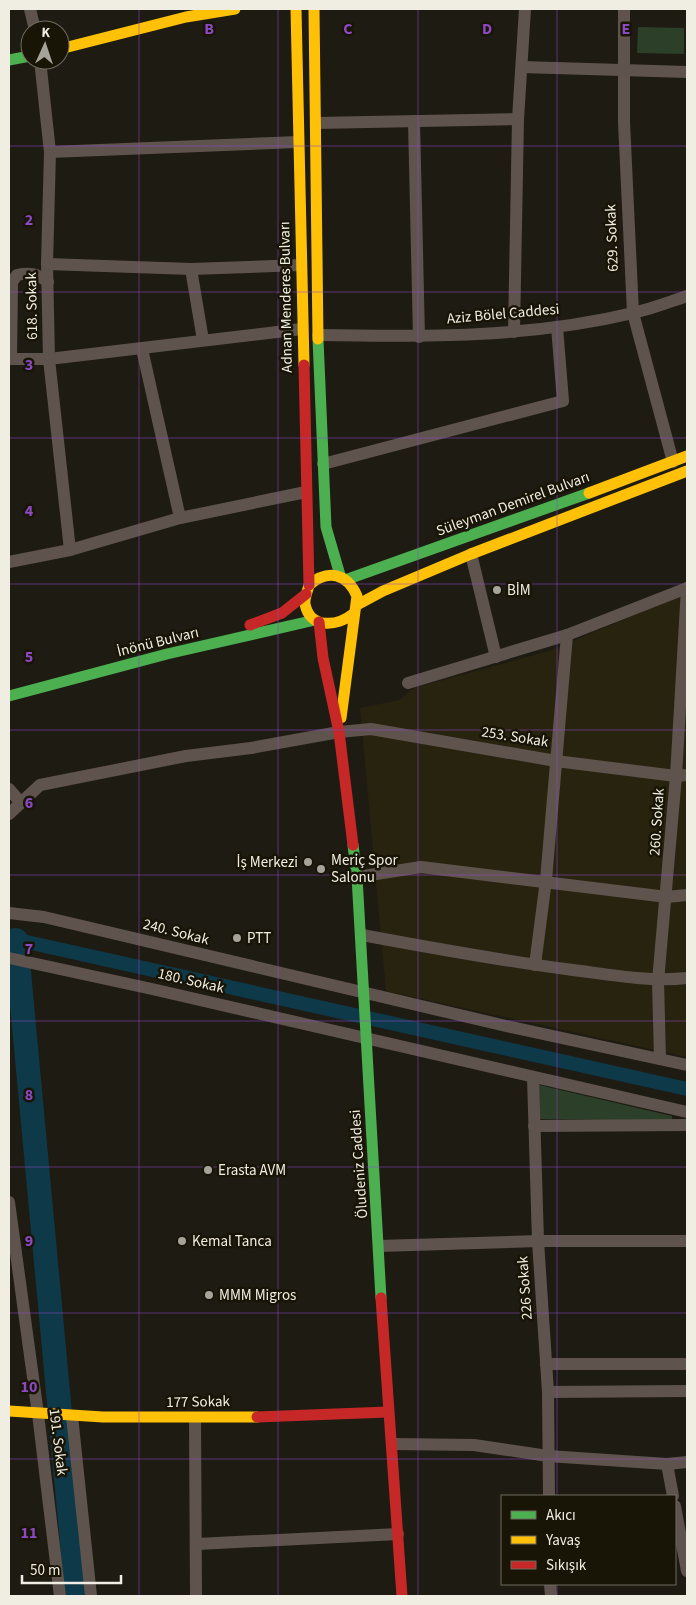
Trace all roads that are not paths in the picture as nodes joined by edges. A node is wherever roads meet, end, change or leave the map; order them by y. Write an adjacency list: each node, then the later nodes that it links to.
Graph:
1 (235, 9): 6 (main road)
2 (296, 9): 15 (main road, Adnan Menderes Bulvarı)
3 (314, 9): 14 (main road)
4 (525, 9): 8 (street)
5 (624, 9): 10 (street, 629. Sokak)
6 (185, 13): 7 (main road)
7 (70, 46)
8 (522, 67): 10 (street); 12 (street)
9 (41, 70): 16 (street, 618. Sokak)
10 (624, 71): 11 (street); 22 (street, 629. Sokak)
11 (687, 72)
12 (518, 118): 13 (street); 25 (street)
13 (414, 121): 14 (street); 27 (street)
14 (316, 124): 26 (main road)
15 (298, 142): 16 (street); 18 (main road, Adnan Menderes Bulvarı)
16 (50, 152): 17 (street, 618. Sokak)
17 (47, 264): 19 (street); 20 (street, 618. Sokak)
18 (301, 265): 19 (street); 24 (main road, Adnan Menderes Bulvarı)
19 (191, 269): 28 (street)
20 (48, 282): 30 (street); 31 (street, 618. Sokak)
21 (687, 296): 22 (street, Aziz Bölel Caddesi)
22 (633, 313): 23 (street, Aziz Bölel Caddesi); 33 (street, 629. Sokak)
23 (557, 327): 25 (street, Aziz Bölel Caddesi); 34 (street)
24 (302, 329): 28 (street); 36 (main road, Adnan Menderes Bulvarı)
25 (514, 332): 27 (street, Aziz Bölel Caddesi)
26 (318, 335): 27 (street, Aziz Bölel Caddesi); 34 (main road)
27 (419, 337)
28 (203, 340): 29 (street)
29 (142, 349): 31 (street); 37 (street)
30 (10, 359): 31 (street)
31 (49, 359): 38 (street, 618. Sokak)
32 (687, 456): 33 (main road, Süleyman Demirel Bulvarı)
33 (673, 462): 41 (main road, Süleyman Demirel Bulvarı)
34 (323, 464): 41 (main road)
35 (687, 472): 39 (main road, Süleyman Demirel Bulvarı)
36 (306, 492): 37 (street); 43 (main road, Adnan Menderes Bulvarı)
37 (180, 518): 38 (street)
38 (70, 550): 40 (street)
39 (471, 554): 44 (main road, Süleyman Demirel Bulvarı); 47 (street)
40 (9, 562)
41 (344, 577): 43 (main road); 44 (main road)
42 (687, 588): 46 (street); 53 (street, 260. Sokak)
43 (308, 590): 45 (main road, Adnan Menderes Bulvarı); 49 (main road, İnönü Bulvarı)
44 (355, 610): 45 (main road); 51 (main road)
45 (317, 621): 50 (main road, İnönü Bulvarı); 51 (main road, Adnan Menderes Bulvarı)
46 (567, 635): 47 (street); 52 (street)
47 (496, 657): 48 (street)
48 (408, 683)
49 (9, 686)
50 (9, 696)
51 (339, 732): 52 (street, 253. Sokak); 55 (street, 253. Sokak); 57 (main road, Öludeniz Caddesi)
52 (556, 760): 53 (street, 253. Sokak); 58 (street)
53 (682, 776): 60 (street, 260. Sokak)
54 (9, 789): 55 (street)
55 (21, 803): 56 (street, 253. Sokak)
56 (9, 814)
57 (357, 876): 58 (street); 62 (main road, Öludeniz Caddesi)
58 (546, 880): 60 (street); 64 (street)
59 (687, 895): 60 (street)
60 (667, 897): 66 (street, 260. Sokak)
61 (9, 913): 67 (street, 240. Sokak)
62 (362, 936): 64 (street); 67 (main road, Öludeniz Caddesi)
63 (9, 958): 68 (street, 180. Sokak)
64 (535, 965): 66 (street)
65 (687, 978): 66 (street)
66 (658, 981): 69 (street, 260. Sokak)
67 (365, 999): 68 (main road, Öludeniz Caddesi); 69 (street, 240. Sokak)
68 (366, 1034): 71 (street, 180. Sokak); 78 (main road, Öludeniz Caddesi)
69 (660, 1059): 70 (street, 240. Sokak)
70 (687, 1065)
71 (532, 1077): 72 (street, 180. Sokak); 74 (street, 226 Sokak)
72 (687, 1112)
73 (687, 1125): 74 (street)
74 (534, 1126): 77 (street, 226 Sokak)
75 (9, 1202): 79 (street, 191. Sokak)
76 (687, 1241): 77 (street)
77 (538, 1242): 78 (street); 80 (street, 226 Sokak)
78 (379, 1246): 85 (main road, Öludeniz Caddesi)
79 (11, 1250): 86 (street, 191. Sokak)
80 (546, 1364): 81 (street); 83 (street, 226 Sokak)
81 (687, 1364)
82 (687, 1391): 83 (street)
83 (548, 1392): 90 (street, 226 Sokak)
84 (9, 1411): 86 (main road, 177 Sokak)
85 (388, 1412): 88 (main road, 177 Sokak); 89 (main road, Öludeniz Caddesi)
86 (38, 1414): 87 (main road, 177 Sokak); 99 (street, 191. Sokak)
87 (72, 1416): 88 (main road, 177 Sokak); 100 (street)
88 (195, 1418): 97 (street)
89 (392, 1444): 90 (street); 96 (main road, Öludeniz Caddesi)
90 (548, 1456): 92 (street); 93 (street, 226 Sokak)
91 (687, 1462): 92 (street)
92 (666, 1464): 94 (street)
93 (549, 1495)
94 (673, 1495)
95 (676, 1511): 98 (street)
96 (398, 1534): 97 (street); 102 (main road, Öludeniz Caddesi)
97 (197, 1544): 101 (street)
98 (687, 1571)
99 (60, 1596)
100 (91, 1596)
101 (196, 1596)
102 (402, 1596)

